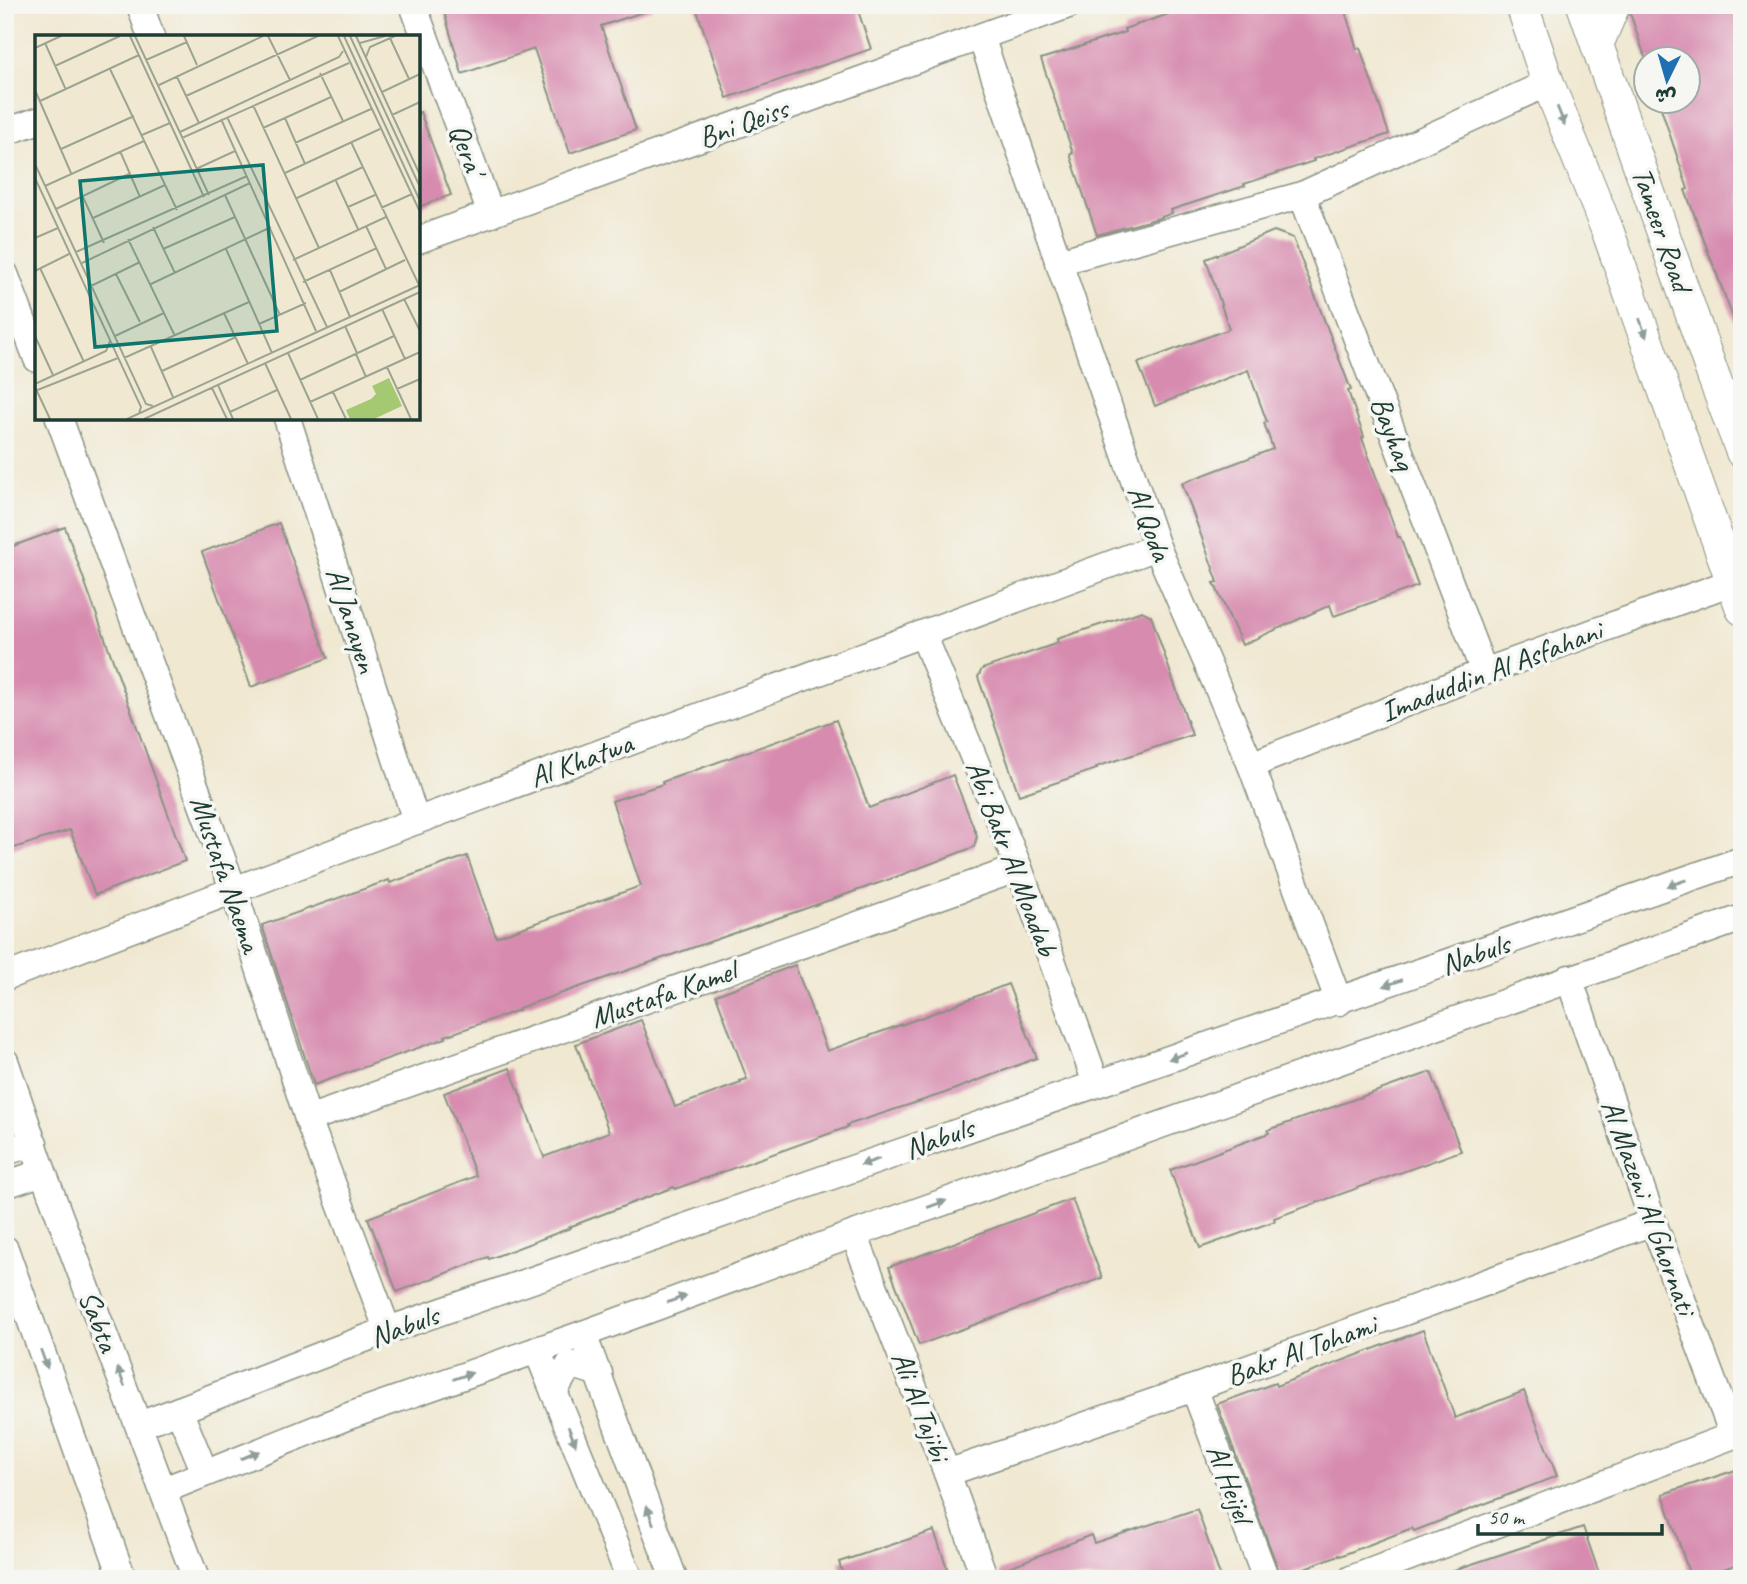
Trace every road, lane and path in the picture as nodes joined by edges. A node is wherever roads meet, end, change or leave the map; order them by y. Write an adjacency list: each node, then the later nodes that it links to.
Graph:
1 (140, 5): 7 (street)
2 (413, 5): 14 (street, Qera')
3 (1068, 5): 8 (street, Bni Qeiss)
4 (1522, 5): 10 (street)
5 (1583, 5): 9 (street, Tameer Road)
6 (1615, 5): 9 (street)
7 (150, 35)
8 (981, 37): 14 (street, Bni Qeiss); 16 (street, Al Qoda)
9 (1597, 45): 19 (street, Tameer Road)
10 (1548, 83): 13 (street); 20 (street, one-way to 20)
11 (35, 122): 12 (street)
12 (5, 132)
13 (1302, 195): 16 (street); 27 (street, Bayhaq)
14 (491, 214): 15 (street, Bni Qeiss)
15 (420, 239)
16 (1058, 262): 24 (street, Al Qoda)
17 (5, 274): 18 (street)
18 (35, 354)
19 (1714, 378): 20 (street); 23 (street, Tameer Road)
20 (1667, 395): 25 (street)
21 (60, 420): 32 (street, Mustafa Naema)
22 (289, 420): 29 (street, Al Janayen)
23 (1742, 452)
24 (1157, 547): 26 (street, Al Khatwa); 28 (street, Al Qoda)
25 (1737, 595): 27 (street, Imaduddin Al Asfahani)
26 (923, 634): 29 (street, Al Khatwa); 31 (street, Abi Bakr Al Moadab)
27 (1484, 672): 28 (street, Imaduddin Al Asfahani)
28 (1251, 765): 36 (street, Al Qoda)
29 (416, 821): 32 (street, Al Khatwa)
30 (1742, 860): 36 (street, Nabuls, one-way to 36)
31 (1019, 868): 38 (street, Abi Bakr Al Moadab); 39 (street, Mustafa Kamel)
32 (234, 891): 34 (street, Al Khatwa); 39 (street, Mustafa Naema)
33 (1742, 918): 35 (street, Nabuls)
34 (5, 977)
35 (1569, 978): 44 (street, Al Mazeni Al Ghornati); 45 (street, Nabuls, one-way to 35)
36 (1339, 1002): 38 (street, Nabuls, one-way to 38)
37 (5, 1061): 40 (street, Sabta)
38 (1096, 1083): 48 (street, Nabuls, one-way to 48)
39 (307, 1119): 48 (street, Mustafa Naema)
40 (34, 1143): 41 (street); 42 (street, Sabta)
41 (5, 1152)
42 (43, 1172): 43 (street); 55 (street, Sabta, one-way to 42)
43 (5, 1185)
44 (1653, 1222): 52 (street, Bakr Al Tohami); 56 (street, Al Mazeni Al Ghornati)
45 (854, 1234): 49 (street, Nabuls, one-way to 45); 58 (street, Ali Al Tajibi)
46 (5, 1248): 47 (street)
47 (17, 1320): 60 (street, one-way to 60)
48 (388, 1331): 54 (street, Nabuls)
49 (583, 1334): 50 (street, Nabuls); 51 (street)
50 (537, 1349): 53 (street); 57 (street, Nabuls, one-way to 50)
51 (599, 1373): 53 (street); 63 (street, one-way to 51)
52 (1194, 1388): 58 (street, Bakr Al Tohami); 65 (street, Al Heijel)
53 (554, 1392): 62 (street, one-way to 62)
54 (179, 1410): 55 (street, Nabuls); 57 (street)
55 (139, 1425): 59 (street, Sabta)
56 (1737, 1434): 66 (street)
57 (205, 1473): 59 (street, Nabuls)
58 (947, 1474): 64 (street, Ali Al Tajibi)
59 (164, 1490): 61 (street, Sabta)
60 (123, 1579)
61 (196, 1579)
62 (630, 1579)
63 (674, 1579)
64 (985, 1579)
65 (1266, 1579)
66 (1351, 1579)

